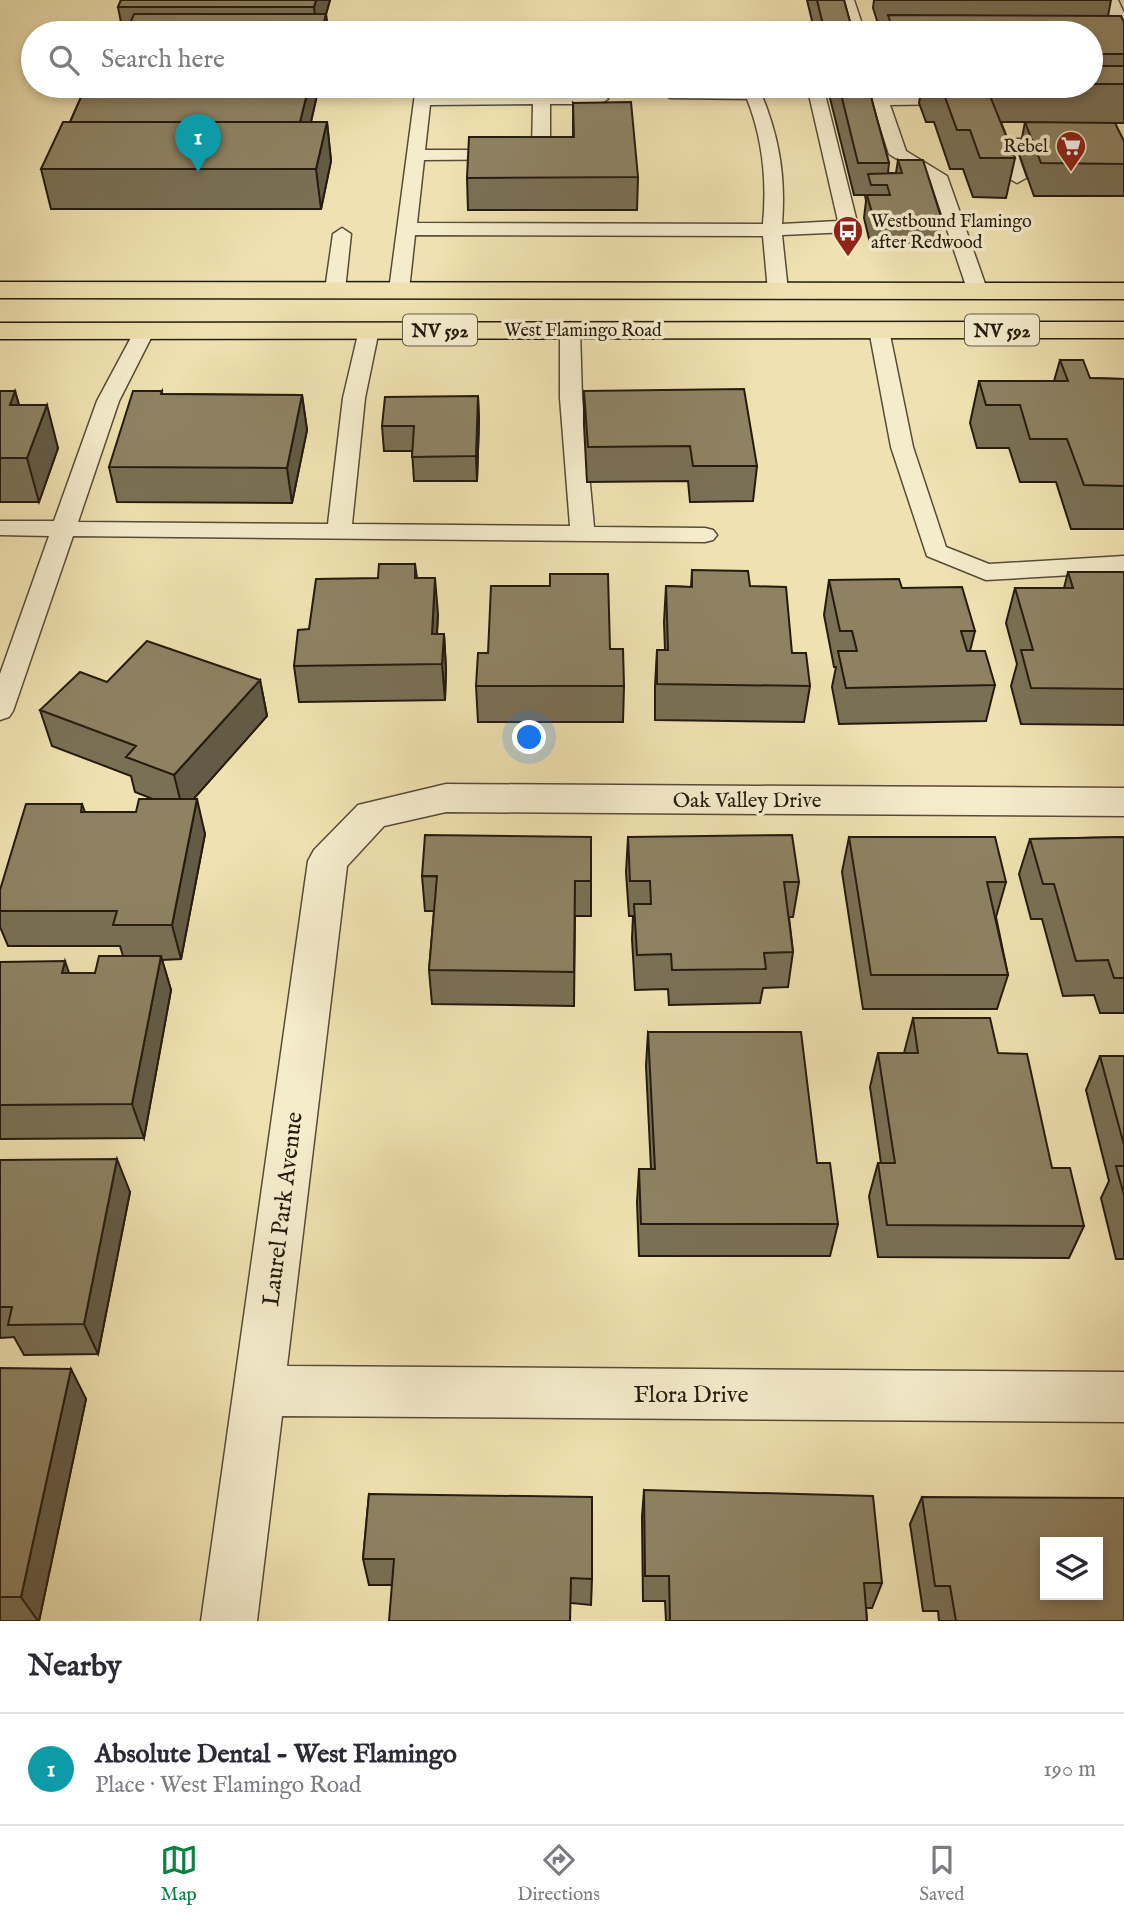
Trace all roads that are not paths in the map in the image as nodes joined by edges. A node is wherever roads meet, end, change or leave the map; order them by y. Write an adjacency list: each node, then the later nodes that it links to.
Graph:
1 (846, 0): 3 (lane)
2 (1110, 0): 4 (lane)
3 (853, 21)
4 (1120, 33)
5 (422, 98): 15 (lane)
6 (522, 98): 11 (lane)
7 (755, 98): 20 (lane)
8 (819, 98): 20 (lane)
9 (879, 98): 28 (lane)
10 (959, 98): 13 (lane)
11 (542, 99): 12 (lane); 15 (lane)
12 (600, 99)
13 (975, 99)
14 (1124, 144): 16 (lane)
15 (415, 155): 18 (lane)
16 (1017, 178)
17 (681, 207): 19 (lane)
18 (406, 229): 19 (lane); 24 (lane)
19 (683, 230): 20 (lane)
20 (772, 230): 26 (lane)
21 (342, 234): 23 (lane)
22 (0, 290): 23 (main road, West Flamingo Road / NV 592)
23 (335, 290): 24 (main road, West Flamingo Road / NV 592); 32 (main road)
24 (399, 290): 25 (main road, West Flamingo Road / NV 592)
25 (670, 291): 26 (main road, West Flamingo Road / NV 592); 34 (main road)
26 (778, 291): 27 (main road, West Flamingo Road / NV 592)
27 (868, 291): 28 (main road, West Flamingo Road / NV 592); 36 (main road)
28 (978, 292): 29 (main road, West Flamingo Road / NV 592)
29 (1026, 292): 30 (main road, West Flamingo Road / NV 592); 31 (main road)
30 (1124, 292)
31 (1124, 319)
32 (0, 326)
33 (145, 330): 34 (main road, West Flamingo Road / NV 592); 38 (main road, West Flamingo Road / NV 592); 40 (lane)
34 (369, 330): 35 (main road, West Flamingo Road / NV 592); 41 (lane)
35 (570, 330): 36 (main road, West Flamingo Road / NV 592); 42 (lane)
36 (879, 330): 37 (main road, West Flamingo Road / NV 592); 44 (lane)
37 (1124, 330)
38 (0, 331)
39 (0, 528): 40 (lane)
40 (65, 528): 41 (lane); 45 (lane)
41 (339, 531): 42 (lane)
42 (583, 534): 43 (lane)
43 (705, 535)
44 (1124, 564)
45 (0, 710)
46 (1124, 802): 47 (street, Oak Valley Drive)
47 (372, 815): 48 (street, Laurel Park Avenue)
48 (258, 1391): 49 (street, Flora Drive); 50 (street, Laurel Park Avenue)
49 (1124, 1396)
50 (229, 1621)

